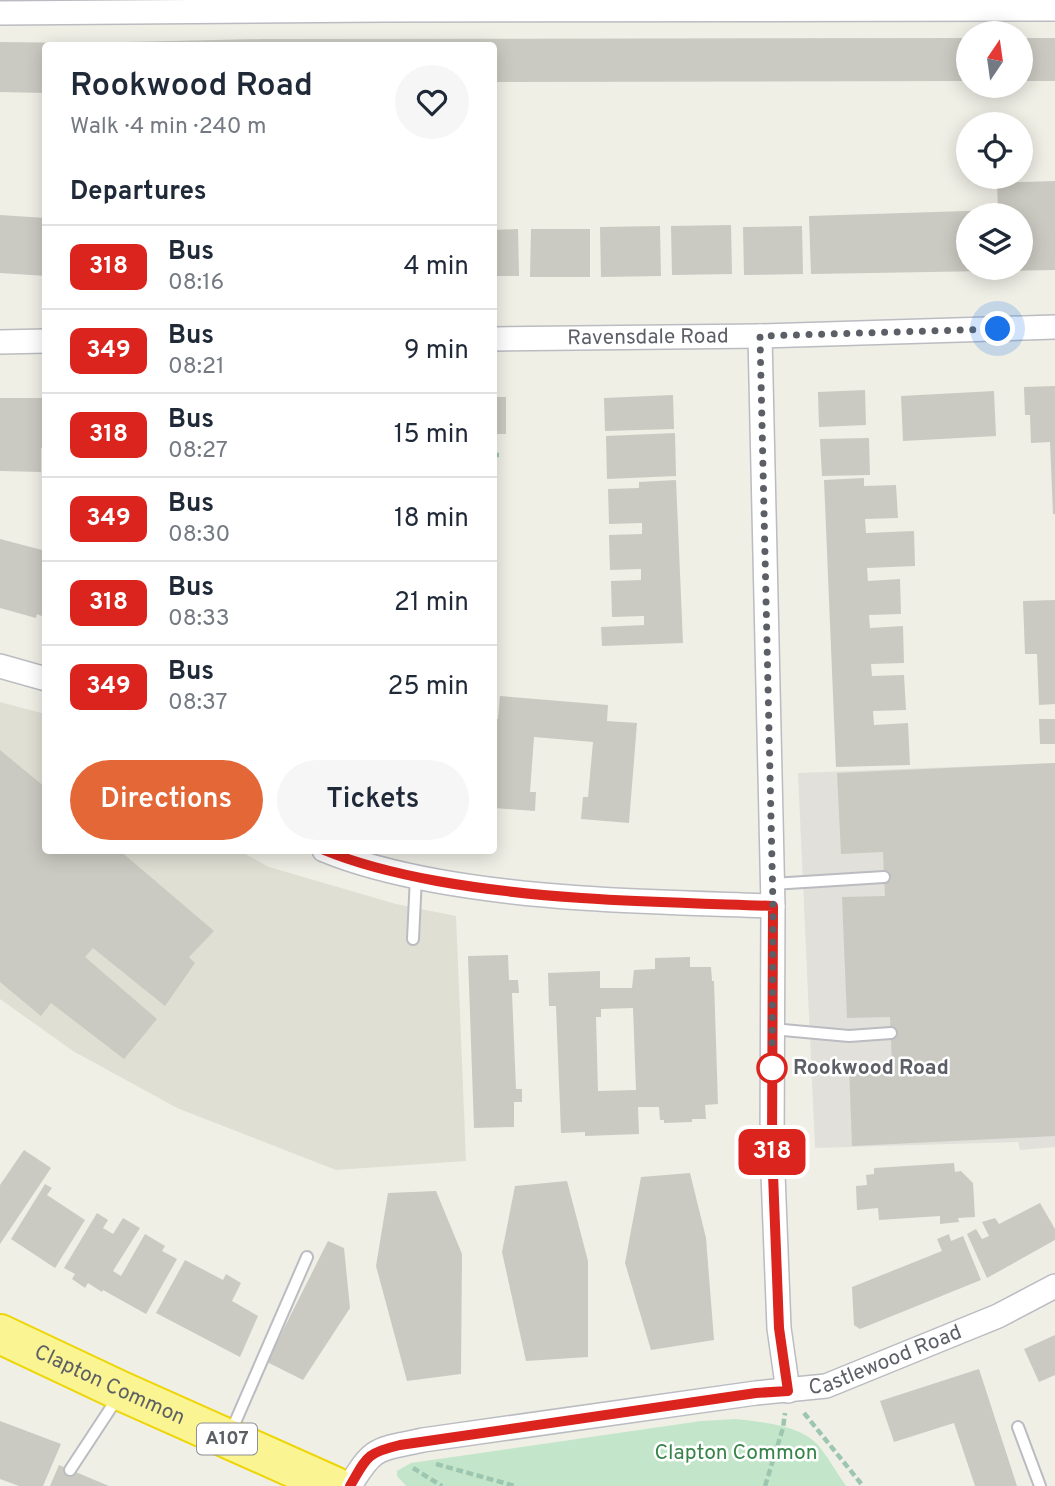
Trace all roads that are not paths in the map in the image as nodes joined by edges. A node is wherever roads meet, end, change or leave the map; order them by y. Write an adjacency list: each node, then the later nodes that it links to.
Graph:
1 (1055, 9): 2 (street)
2 (0, 13)
3 (1055, 327): 4 (street, Ravensdale Road)
4 (760, 336): 5 (street, Ravensdale Road); 13 (street)
5 (497, 339)
6 (42, 341): 7 (street)
7 (0, 342)
8 (0, 666): 9 (street)
9 (42, 678)
10 (334, 854): 11 (street)
11 (416, 877): 13 (street); 14 (lane)
12 (884, 877): 13 (lane)
13 (773, 895): 15 (street)
14 (413, 939)
15 (772, 1029): 16 (lane); 21 (street)
16 (891, 1033)
17 (307, 1257): 23 (lane)
18 (1055, 1286): 21 (street, Castlewood Road)
19 (0, 1334): 20 (highway, Clapton Common / A107)
20 (121, 1391): 23 (highway, Clapton Common / A107); 24 (lane)
21 (788, 1391): 26 (street, Castlewood Road)
22 (1018, 1427): 27 (lane)
23 (227, 1439): 25 (highway, Clapton Common / A107)
24 (70, 1470)
25 (334, 1486)
26 (350, 1486)
27 (1040, 1486)

